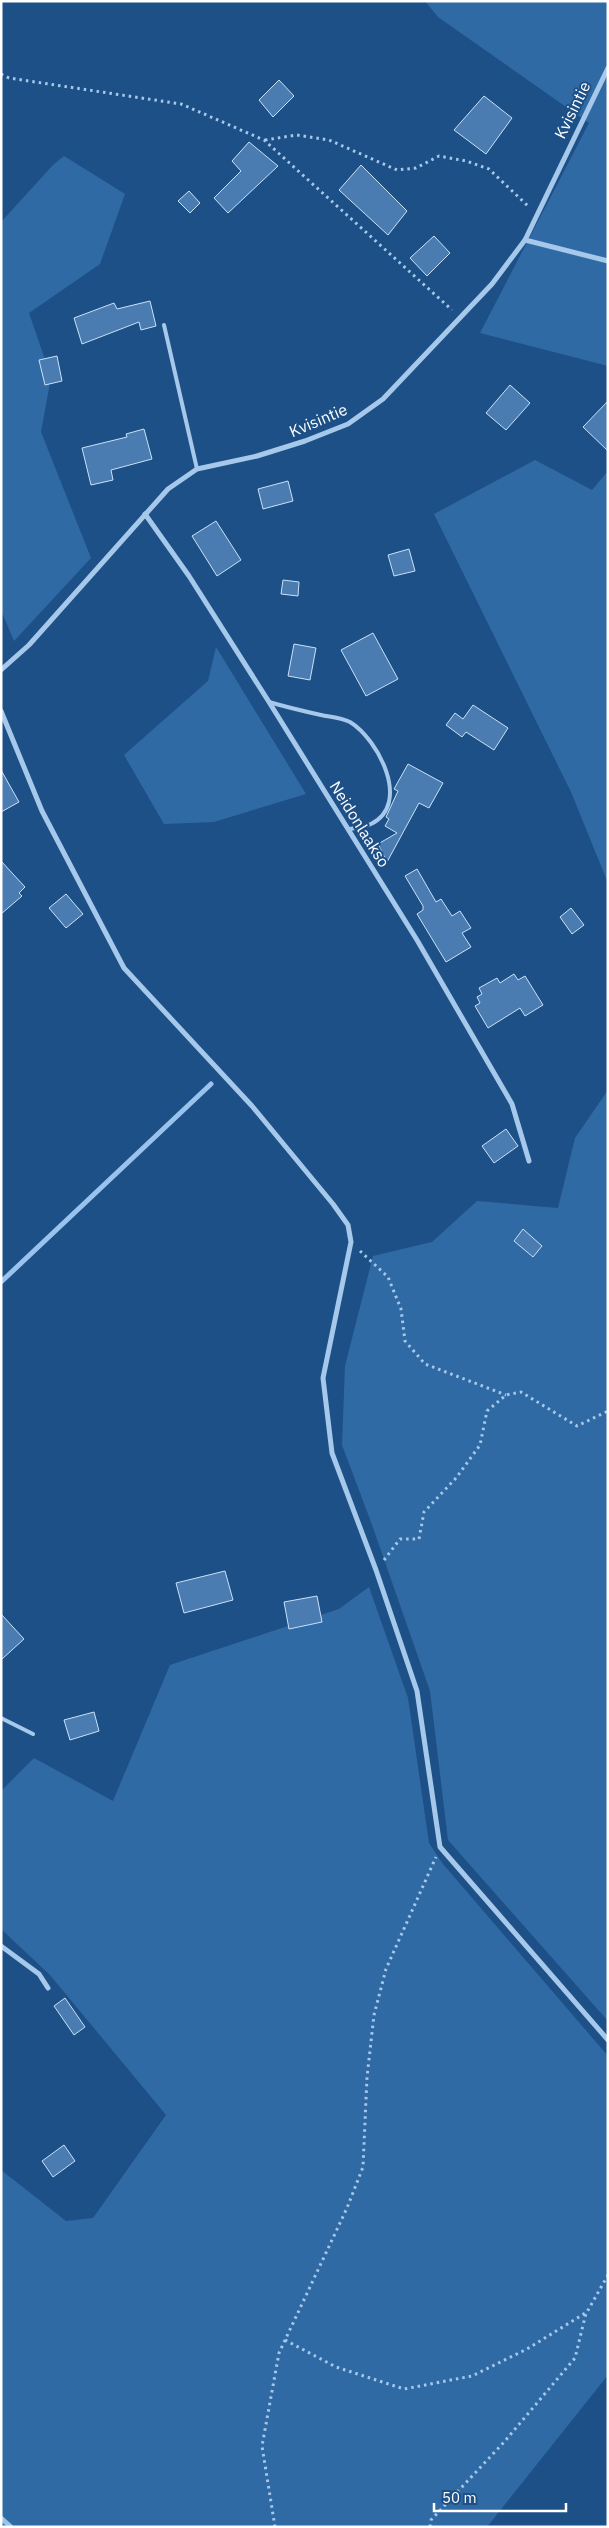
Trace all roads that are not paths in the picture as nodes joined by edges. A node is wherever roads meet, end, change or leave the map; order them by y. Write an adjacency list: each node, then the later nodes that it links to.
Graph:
1 (608, 68): 2 (street, Kvisintie)
2 (525, 240): 3 (street); 5 (street, Kvisintie)
3 (608, 262)
4 (164, 325): 5 (lane)
5 (198, 469): 6 (street, Kvisintie)
6 (145, 514): 7 (street, Kvisintie); 8 (street, Neidonlaakso)
7 (1, 670)
8 (269, 702): 10 (street, Neidonlaakso); 10 (lane)
9 (1, 711): 16 (street)
10 (349, 830): 11 (street, Neidonlaakso)
11 (529, 1161)
12 (1, 1718): 13 (lane)
13 (33, 1734)
14 (1, 1946): 15 (street)
15 (48, 1988)
16 (608, 2040)

